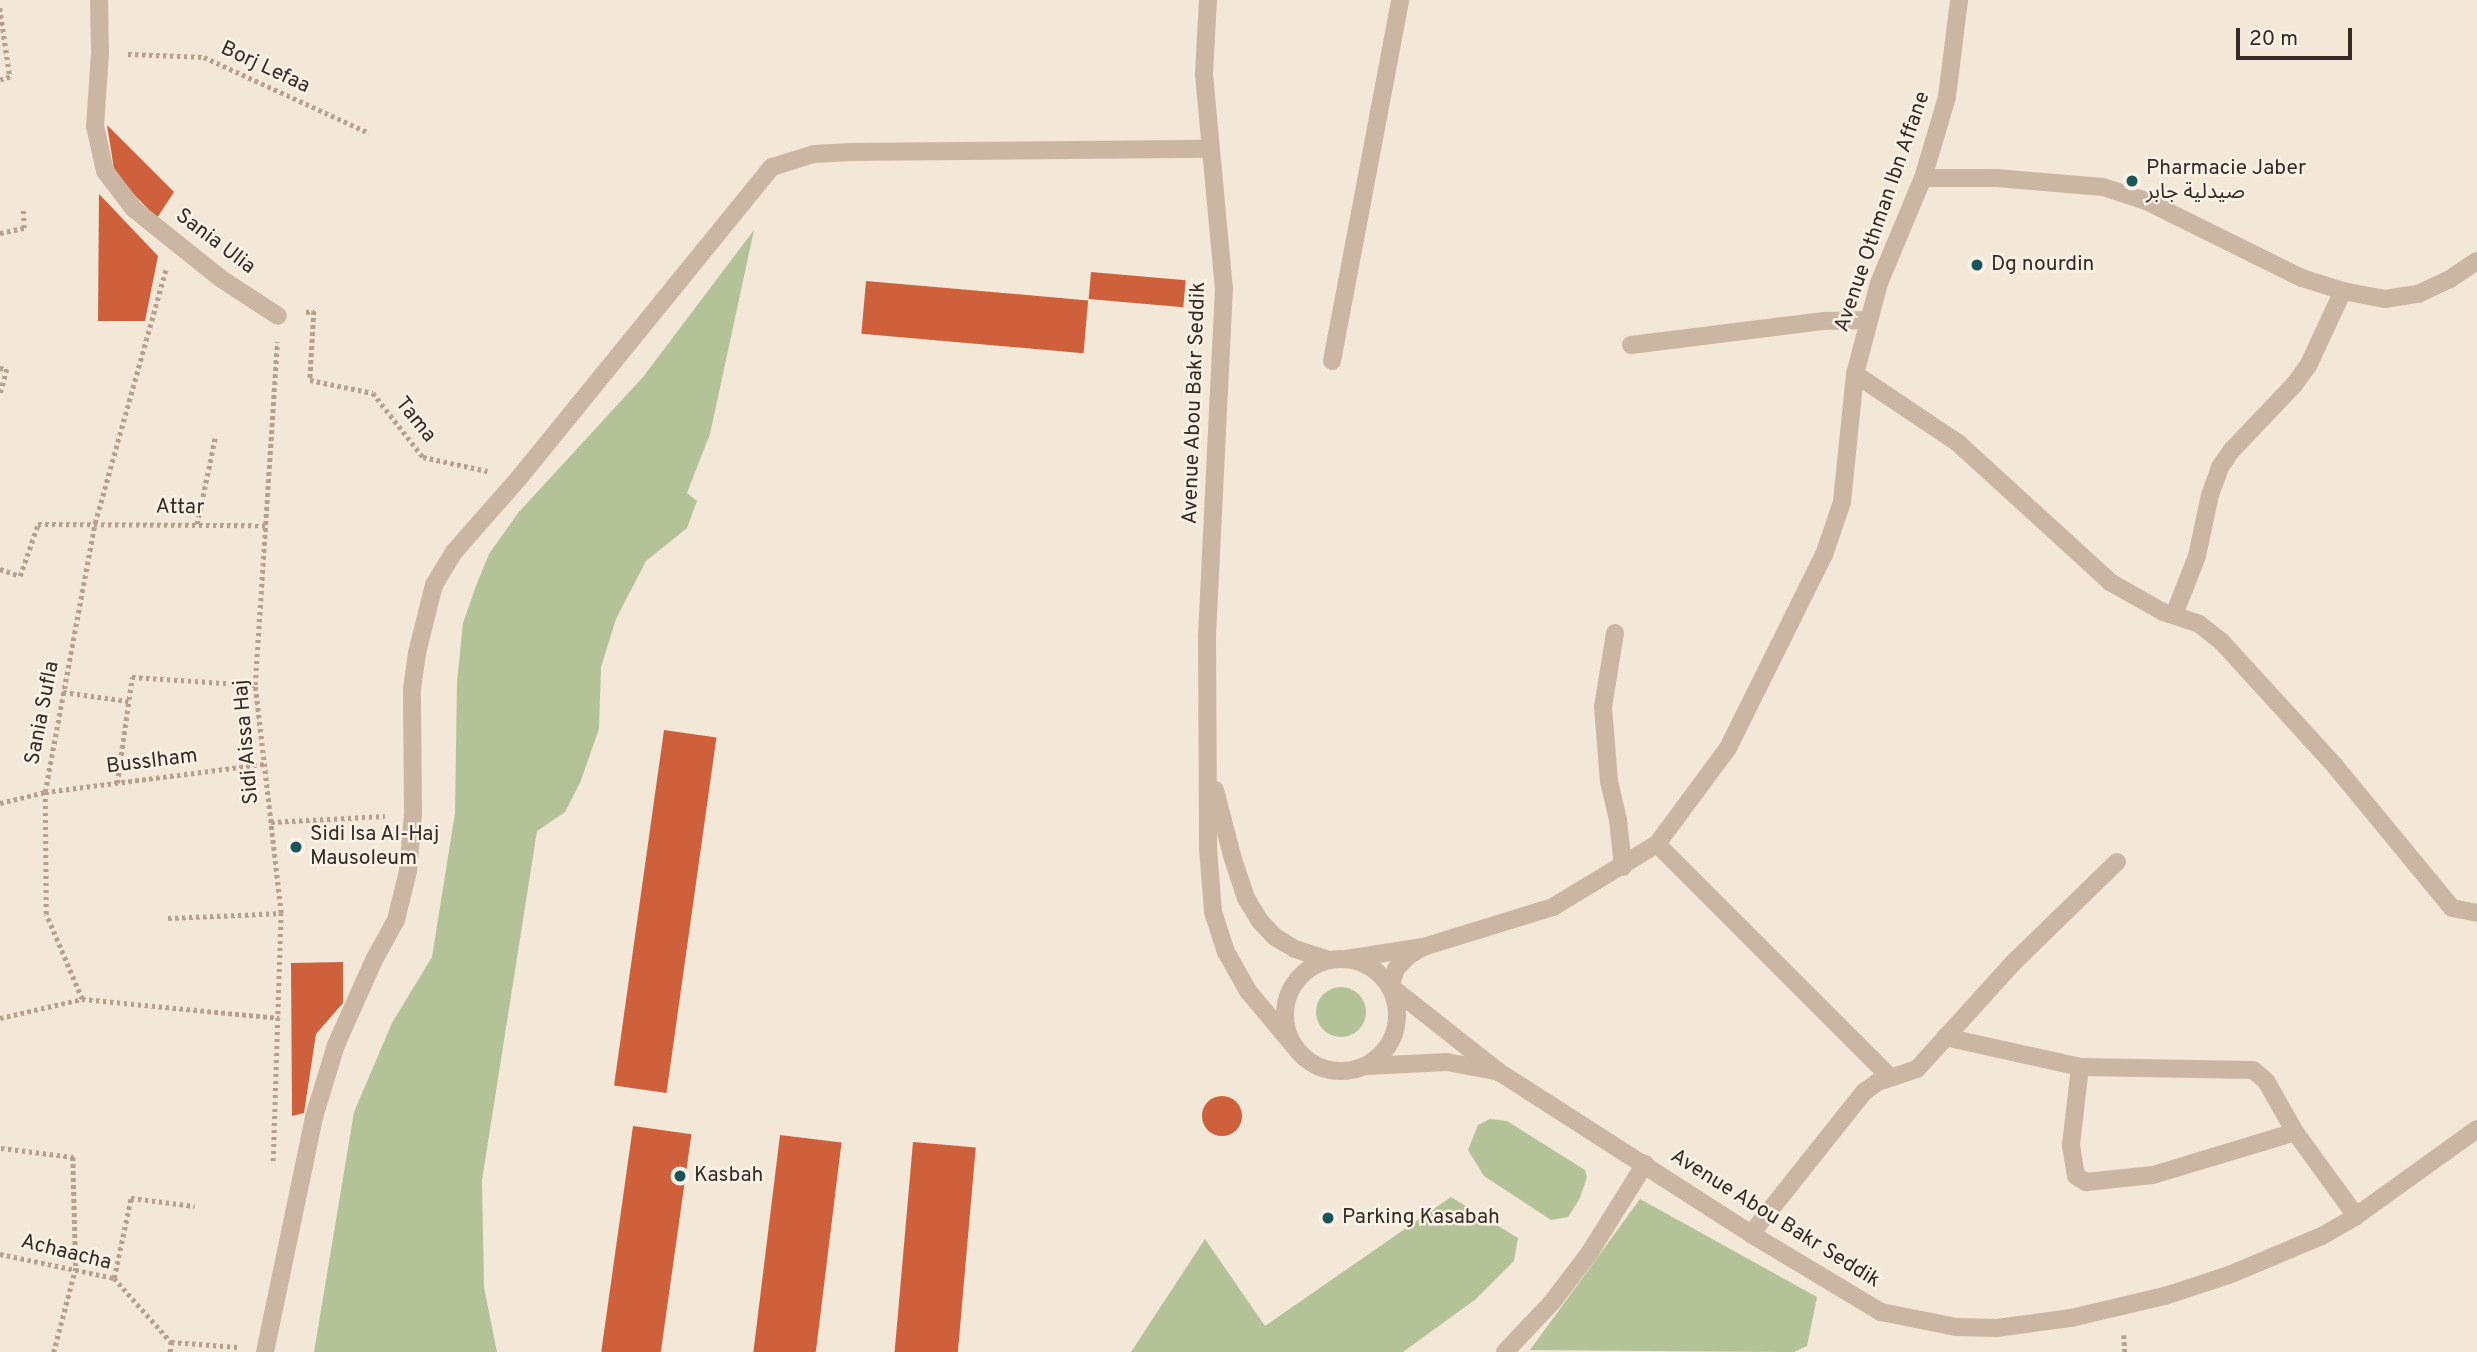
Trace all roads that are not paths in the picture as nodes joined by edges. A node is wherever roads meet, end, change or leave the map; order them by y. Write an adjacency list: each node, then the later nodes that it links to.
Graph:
1 (99, 0): 9 (street, Sania Ulia)
2 (1208, 0): 5 (street, Avenue Abou Bakr Seddik)
3 (1400, 0): 12 (street)
4 (1959, 0): 6 (street, Avenue Othman Ibn Affane)
5 (1210, 149): 16 (street, Avenue Abou Bakr Seddik); 35 (street)
6 (1923, 178): 8 (street); 10 (street, Avenue Othman Ibn Affane)
7 (2477, 261): 8 (street)
8 (2343, 291): 14 (street)
9 (278, 316)
10 (1869, 320): 11 (street); 13 (street, Avenue Othman Ibn Affane)
11 (1631, 345)
12 (1332, 361)
13 (1855, 374): 14 (street); 17 (street, Avenue Othman Ibn Affane)
14 (2174, 615): 20 (street)
15 (1615, 633): 19 (street)
16 (1209, 767): 22 (street); 25 (street)
17 (1657, 844): 19 (street, Avenue Othman Ibn Affane); 29 (street)
18 (2118, 862): 24 (street)
19 (1623, 867): 21 (street, Avenue Othman Ibn Affane)
20 (2477, 913)
21 (1423, 947): 22 (street); 23 (street)
22 (1337, 959): 23 (street); 25 (street)
23 (1390, 986): 26 (street); 28 (street)
24 (1945, 1037): 27 (street); 29 (street)
25 (1294, 1046): 26 (street)
26 (1363, 1067): 28 (street)
27 (2080, 1067): 31 (street); 31 (street)
28 (1499, 1072): 32 (street, Avenue Abou Bakr Seddik)
29 (1890, 1077): 34 (street)
30 (2474, 1128): 33 (street, Avenue Abou Bakr Seddik)
31 (2295, 1132): 33 (street)
32 (1646, 1164): 34 (street, Avenue Abou Bakr Seddik); 36 (street)
33 (2357, 1216): 34 (street, Avenue Abou Bakr Seddik)
34 (1751, 1234)
35 (265, 1352)
36 (1505, 1352)

